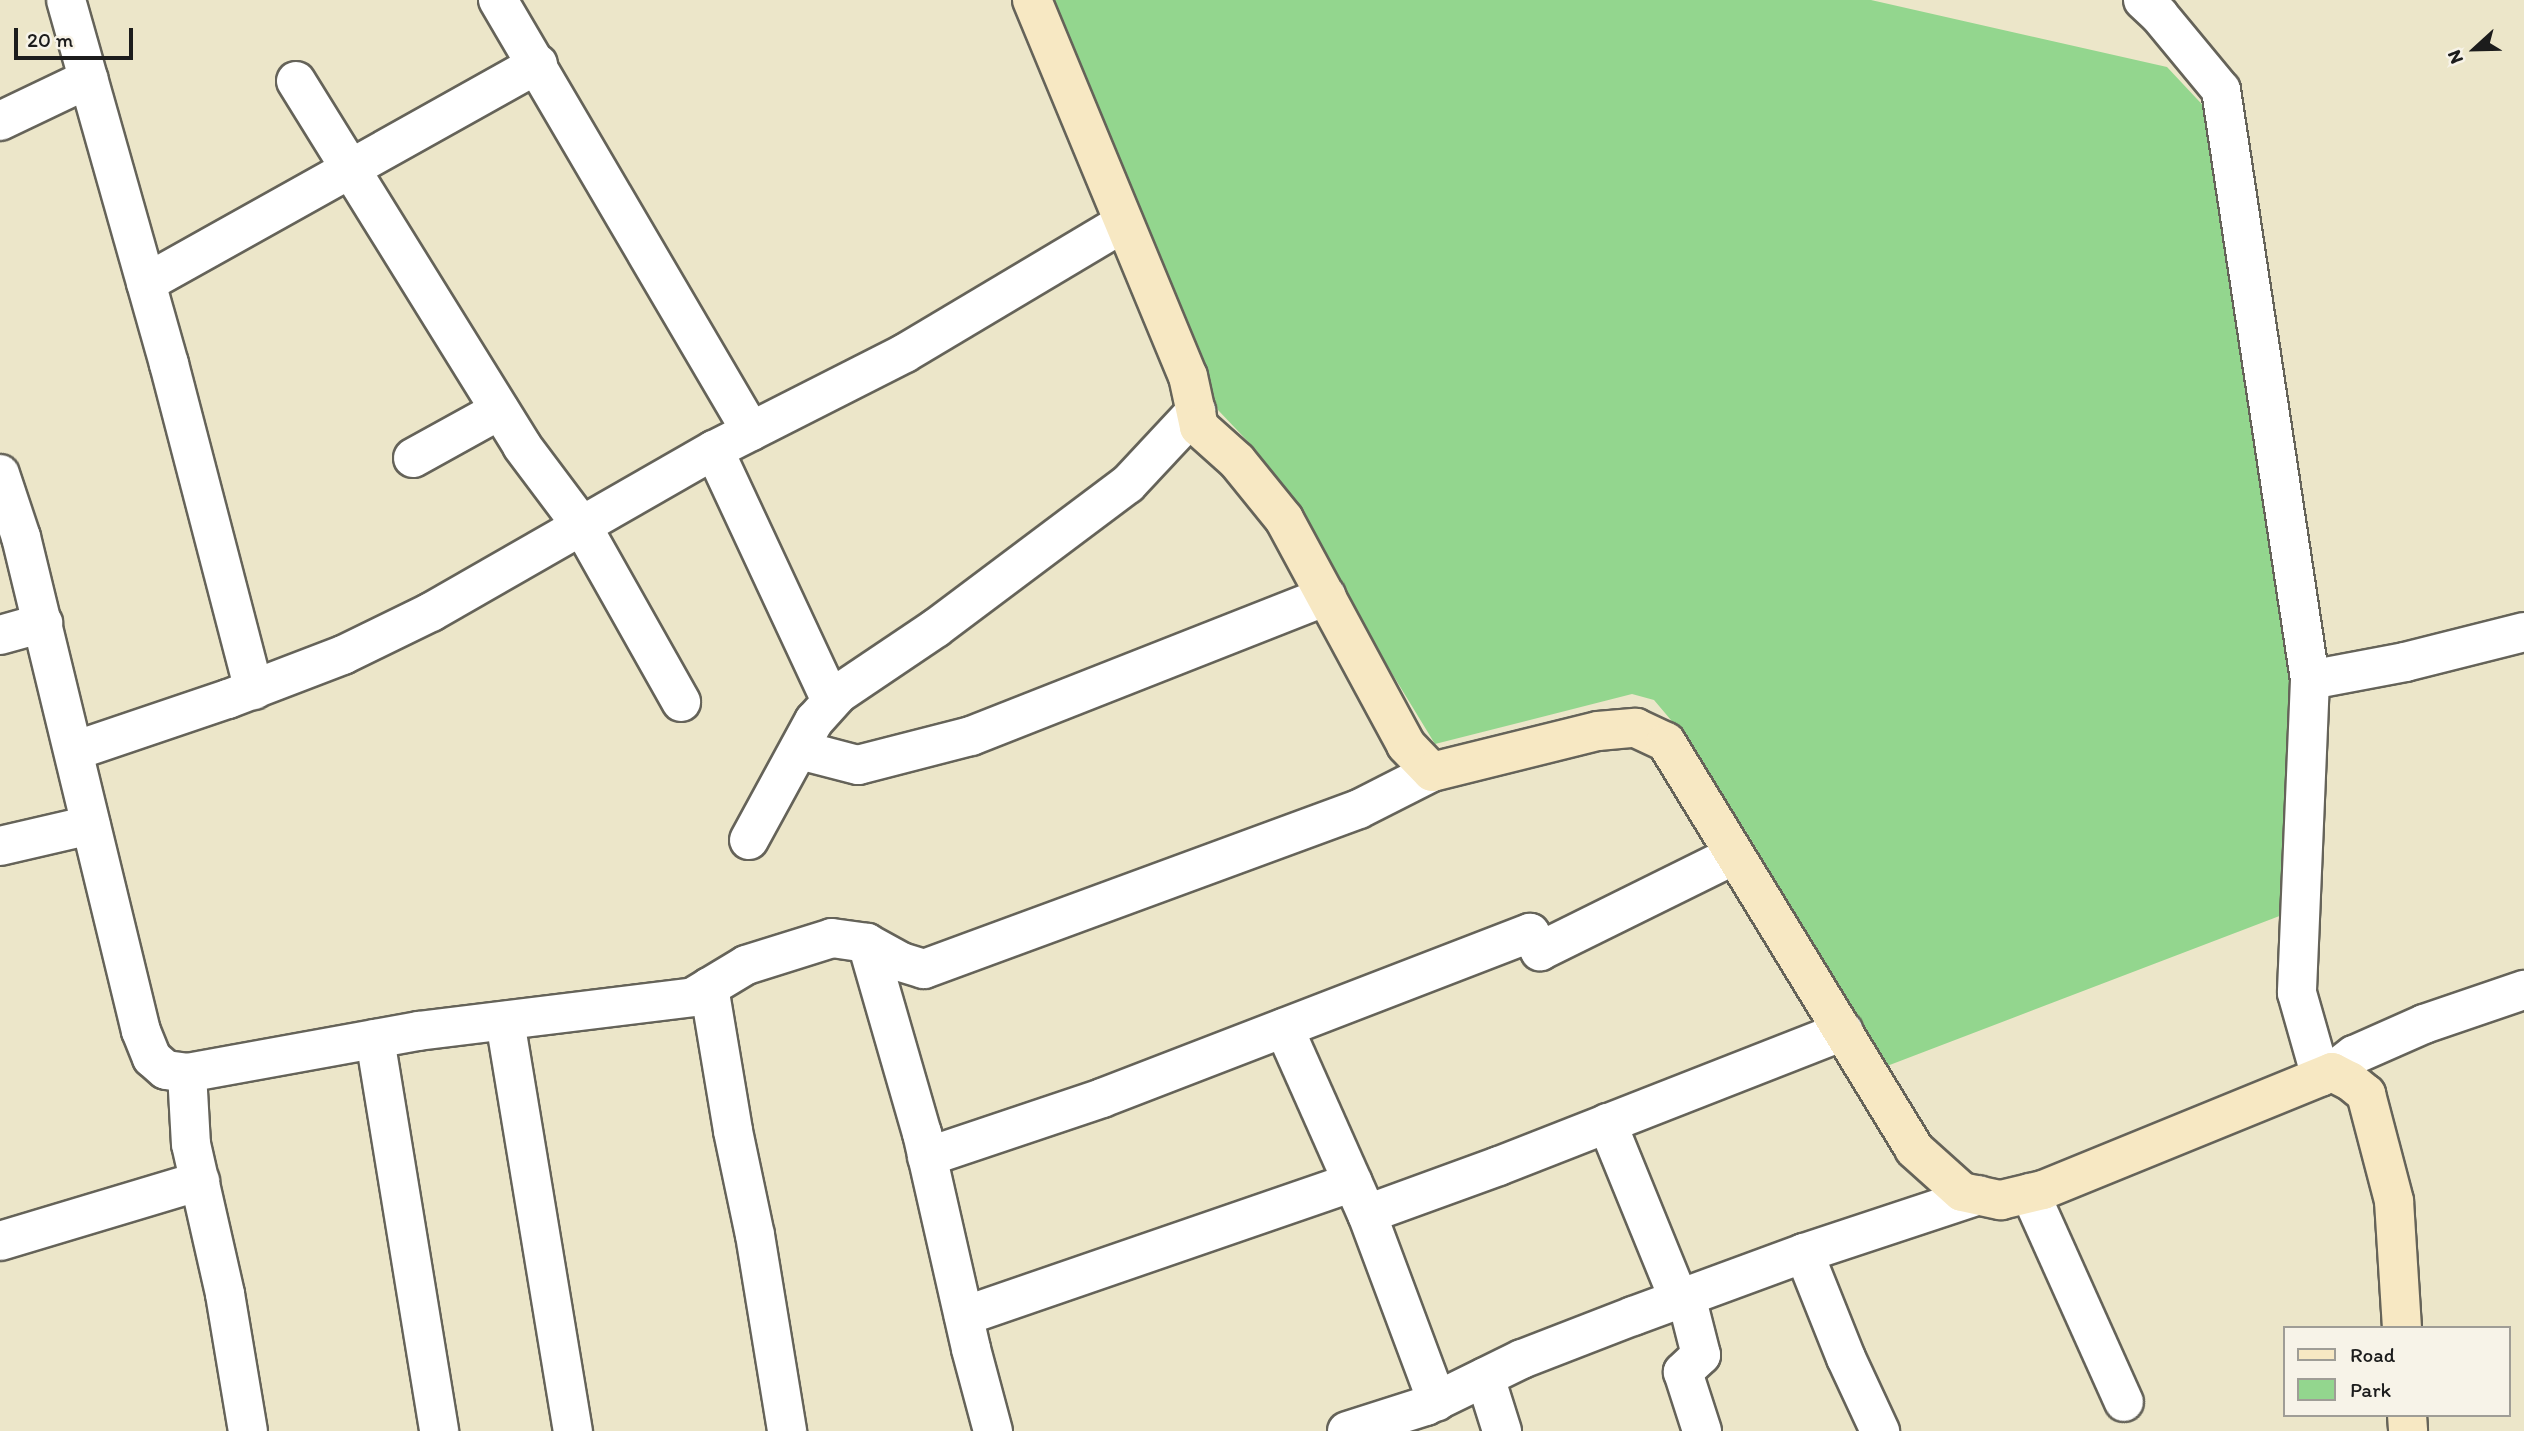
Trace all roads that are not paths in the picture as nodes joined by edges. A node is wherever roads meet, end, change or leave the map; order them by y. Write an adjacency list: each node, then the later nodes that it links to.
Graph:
1 (66, 0): 6 (street)
2 (498, 0): 5 (street)
3 (1032, 0): 10 (street)
4 (2148, 2): 23 (street)
5 (538, 64): 9 (street); 14 (street)
6 (88, 79): 8 (street); 11 (street)
7 (296, 81): 9 (street)
8 (0, 121)
9 (351, 168): 11 (street); 12 (street)
10 (1123, 223): 13 (street); 14 (street)
11 (146, 283): 24 (street)
12 (500, 410): 16 (street); 18 (street)
13 (1196, 411): 19 (street); 25 (street)
14 (751, 431): 15 (street)
15 (714, 450): 18 (street); 25 (street)
16 (413, 458)
17 (0, 474): 20 (street)
18 (582, 526): 24 (street); 26 (street)
19 (1326, 596): 27 (street); 29 (street)
20 (43, 623): 22 (street); 28 (street)
21 (2524, 632): 23 (street)
22 (0, 635)
23 (2310, 680): 42 (street)
24 (254, 690): 28 (street)
25 (831, 701): 27 (street)
26 (681, 702)
27 (800, 750): 31 (street)
28 (74, 751): 30 (street)
29 (1432, 772): 33 (street); 34 (street)
30 (91, 825): 32 (street); 41 (street)
31 (749, 840)
32 (0, 846)
33 (1734, 855): 38 (street); 39 (street)
34 (867, 943): 35 (street); 44 (street)
35 (709, 987): 37 (street); 60 (street)
36 (2524, 990): 42 (street)
37 (505, 1021): 40 (street); 59 (street)
38 (1284, 1028): 44 (street); 48 (street)
39 (1843, 1031): 43 (street); 47 (street)
40 (375, 1039): 41 (street); 58 (street)
41 (187, 1073): 45 (street)
42 (2326, 1074): 46 (street); 53 (street)
43 (1607, 1124): 48 (street); 51 (street)
44 (928, 1157): 52 (street)
45 (200, 1181): 49 (street); 57 (street)
46 (2030, 1193): 47 (street); 56 (street)
47 (1979, 1195): 50 (street)
48 (1360, 1198): 52 (street); 55 (street)
49 (0, 1241)
50 (1804, 1253): 51 (street); 65 (street)
51 (1682, 1298): 54 (street); 64 (street)
52 (964, 1317): 61 (street)
53 (2402, 1326)
54 (1485, 1377): 55 (street); 63 (street)
55 (1437, 1401): 62 (street)
56 (2124, 1402)
57 (248, 1431)
58 (439, 1431)
59 (573, 1431)
60 (787, 1431)
61 (993, 1431)
62 (1347, 1431)
63 (1502, 1431)
64 (1702, 1431)
65 (1880, 1431)

